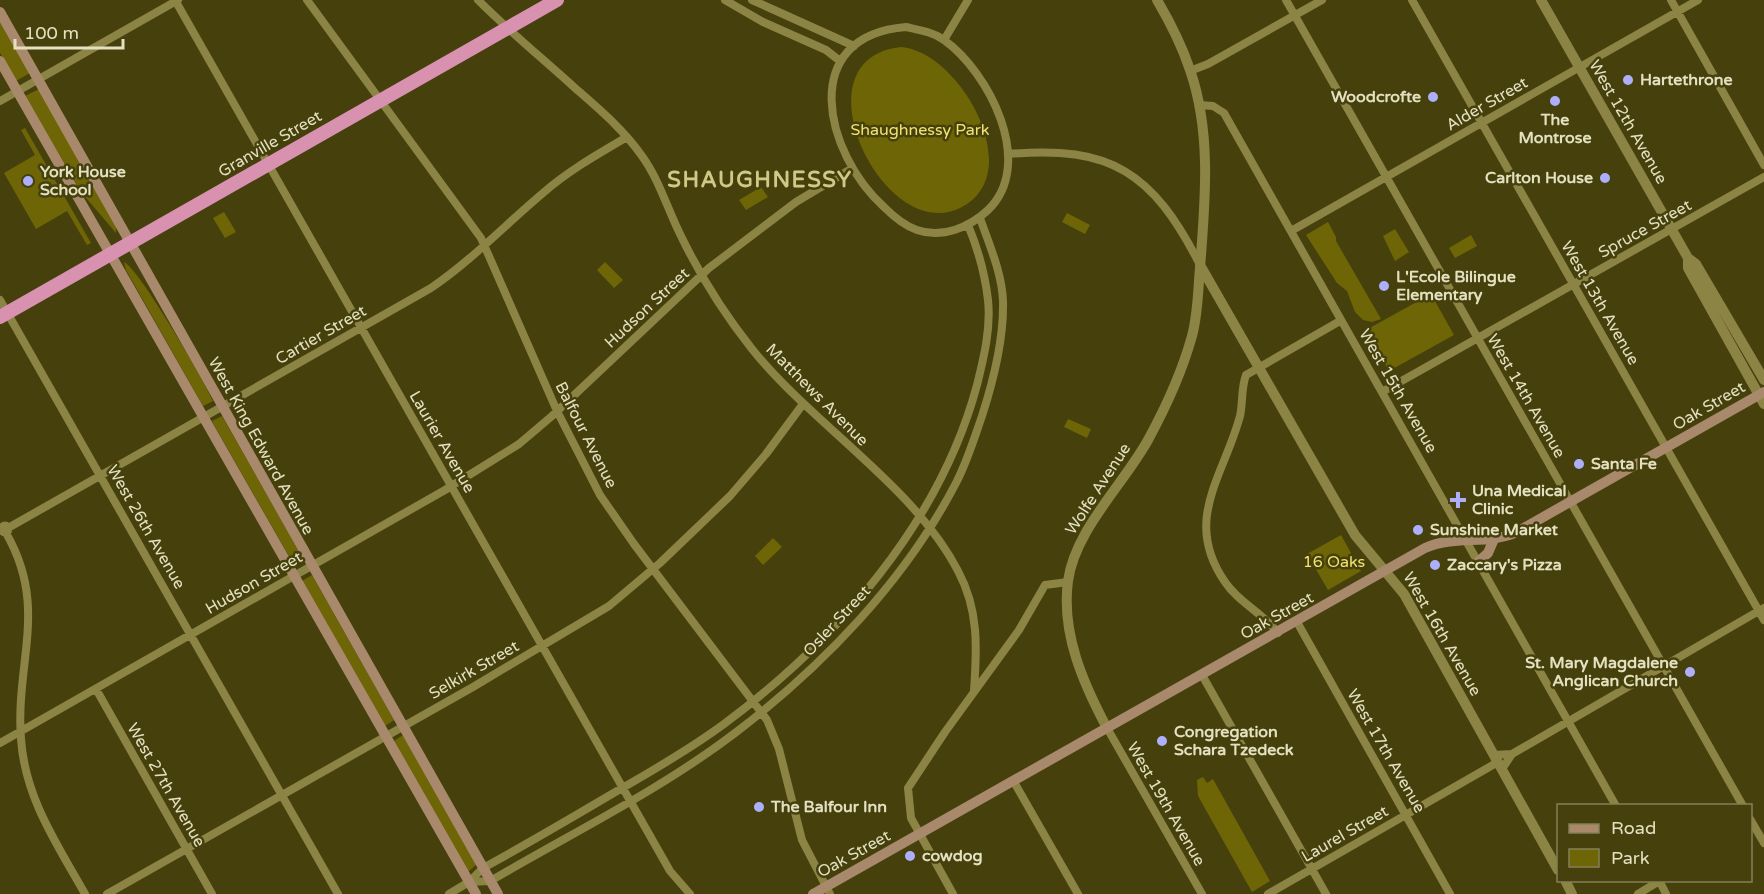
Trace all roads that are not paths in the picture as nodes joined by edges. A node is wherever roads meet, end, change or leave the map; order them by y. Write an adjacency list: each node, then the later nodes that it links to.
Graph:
1 (176, 0): 25 (street); 33 (street, Laurier Avenue)
2 (307, 0): 27 (street, Balfour Avenue)
3 (478, 0): 18 (street, Matthews Avenue)
4 (556, 0): 18 (highway, Granville Street)
5 (725, 0): 22 (street)
6 (752, 0): 20 (street)
7 (968, 0): 19 (street)
8 (1157, 0): 24 (street)
9 (1286, 0): 17 (street, West 14th Avenue)
10 (1322, 0): 17 (street)
11 (1412, 0): 30 (street, West 13th Avenue)
12 (1541, 0): 23 (street, West 12th Avenue)
13 (1671, 0): 16 (street)
14 (1698, 0): 16 (street, Alder Street)
15 (0, 12): 25 (main road, West King Edward Avenue)
16 (1677, 12): 23 (street, Alder Street); 34 (street)
17 (1295, 16): 24 (street); 37 (street, West 14th Avenue)
18 (508, 28): 27 (highway, Granville Street); 31 (street, Matthews Avenue)
19 (944, 40): 20 (street); 32 (street)
20 (854, 46): 22 (street)
21 (0, 61): 26 (main road, West King Edward Avenue)
22 (840, 61): 35 (street)
23 (1580, 67): 30 (street, Alder Street); 40 (street, West 12th Avenue)
24 (1190, 71): 29 (street)
25 (38, 80): 26 (street); 42 (main road, West King Edward Avenue)
26 (18, 91): 28 (street); 44 (main road, West King Edward Avenue)
27 (381, 100): 33 (highway, Granville Street); 43 (street, Balfour Avenue)
28 (0, 101)
29 (1199, 105): 41 (street, West 15th Avenue); 46 (street, Wolfe Avenue)
30 (1482, 122): 37 (street, Alder Street); 48 (street, West 13th Avenue)
31 (627, 137): 43 (street, Cartier Street); 47 (street, Matthews Avenue)
32 (1009, 154): 38 (street); 46 (street)
33 (268, 164): 42 (highway, Granville Street); 52 (street, Laurier Avenue)
34 (1764, 165)
35 (851, 169): 39 (street); 47 (street, Hudson Street)
36 (1764, 177): 40 (street, Spruce Street)
37 (1385, 178): 41 (street, Alder Street); 53 (street, West 14th Avenue)
38 (980, 218): 39 (street); 68 (street, Osler Street)
39 (968, 225): 66 (street, Osler Street)
40 (1672, 230): 45 (street, West 12th Avenue); 48 (street, Spruce Street)
41 (1291, 231): 51 (street, West 15th Avenue)
42 (130, 242): 44 (highway, Granville Street); 59 (main road, West King Edward Avenue)
43 (485, 247): 52 (street, Cartier Street); 60 (street, Balfour Avenue)
44 (110, 254): 50 (highway, Granville Street); 61 (main road, West King Edward Avenue)
45 (1688, 258): 55 (street, West 12th Avenue); 57 (street, West 12th Avenue)
46 (1200, 264): 54 (street, West 16th Avenue); 76 (street, Wolfe Avenue)
47 (702, 274): 58 (street, Matthews Avenue); 60 (street, Hudson Street)
48 (1573, 285): 53 (street, Spruce Street); 62 (street, West 13th Avenue)
49 (0, 300): 50 (street, West 26th Avenue)
50 (4, 315): 63 (street, West 26th Avenue)
51 (1340, 321): 54 (street); 56 (street, West 15th Avenue)
52 (360, 327): 59 (street, Cartier Street); 64 (street, Laurier Avenue)
53 (1478, 339): 56 (street, Spruce Street); 65 (street, West 14th Avenue)
54 (1259, 367): 74 (street, West 16th Avenue); 80 (street)
55 (1764, 380)
56 (1382, 392): 70 (street, West 15th Avenue)
57 (1762, 397): 62 (main road, Oak Street)
58 (802, 404): 66 (street, Matthews Avenue); 73 (street, Selkirk Street)
59 (221, 406): 61 (street, Cartier Street); 72 (main road, West King Edward Avenue)
60 (557, 411): 64 (street, Hudson Street); 73 (street, Balfour Avenue)
61 (204, 416): 63 (street, Cartier Street); 75 (main road, West King Edward Avenue)
62 (1666, 448): 65 (main road, Oak Street); 77 (street, West 13th Avenue)
63 (101, 475): 67 (street, Cartier Street); 81 (street, West 26th Avenue)
64 (451, 487): 72 (street, Hudson Street); 82 (street, Laurier Avenue)
65 (1570, 502): 69 (main road, Oak Street); 83 (street, West 14th Avenue)
66 (919, 517): 68 (street, Matthews Avenue); 87 (street, Osler Street)
67 (3, 529): 92 (street)
68 (929, 529): 86 (street, Matthews Avenue); 88 (street, Osler Street)
69 (1494, 539): 70 (main road, Oak Street); 71 (main road)
70 (1466, 540): 71 (street, West 15th Avenue); 74 (main road, Oak Street)
71 (1478, 562): 89 (street, West 15th Avenue)
72 (311, 565): 75 (street, Hudson Street); 90 (main road, West King Edward Avenue)
73 (653, 569): 82 (street, Selkirk Street); 87 (street, Balfour Avenue)
74 (1387, 571): 79 (main road, Oak Street); 96 (street, West 16th Avenue)
75 (295, 575): 81 (street, Hudson Street); 93 (main road, West King Edward Avenue)
76 (1068, 582): 86 (street); 91 (street, Wolfe Avenue)
77 (1761, 609): 78 (street, West 13th Avenue); 83 (street, Laurel Street)
78 (1764, 620)
79 (1297, 622): 80 (main road, Oak Street); 103 (street, West 17th Avenue)
80 (1278, 633): 84 (main road, Oak Street)
81 (190, 634): 85 (street, Hudson Street); 99 (street, West 26th Avenue)
82 (542, 647): 90 (street, Selkirk Street); 98 (street, Laurier Avenue)
83 (1663, 665): 89 (street, Laurel Street); 102 (street, West 14th Avenue)
84 (1202, 675): 91 (main road, Oak Street); 110 (street)
85 (96, 689): 92 (street, Hudson Street); 108 (street, West 27th Avenue)
86 (974, 691): 106 (street)
87 (753, 700): 88 (street, Balfour Avenue); 98 (street, Osler Street)
88 (762, 712): 100 (street, Osler Street); 115 (street, Balfour Avenue)
89 (1568, 721): 95 (street, Laurel Street); 101 (street, West 15th Avenue)
90 (402, 726): 93 (street, Selkirk Street); 109 (main road, West King Edward Avenue)
91 (1107, 728): 97 (main road, Oak Street); 127 (street, West 19th Avenue)
92 (21, 731): 94 (street, Hudson Street); 116 (street)
93 (386, 735): 99 (street, Selkirk Street); 113 (main road, West King Edward Avenue)
94 (0, 743)
95 (1512, 754): 96 (street, Laurel Street); 96 (street, Laurel Street)
96 (1498, 762): 103 (street, Laurel Street); 111 (street, West 16th Avenue)
97 (1014, 782): 106 (main road, Oak Street); 126 (street)
98 (622, 788): 100 (street, Laurier Avenue); 109 (street, Osler Street)
99 (282, 794): 108 (street, Selkirk Street); 119 (street, West 26th Avenue)
100 (629, 800): 112 (street, Osler Street); 123 (street, Laurier Avenue)
101 (1615, 804)
102 (1742, 804)
103 (1406, 814): 110 (street, Laurel Street); 130 (street, West 17th Avenue)
104 (1763, 821): 105 (street)
105 (1752, 824): 107 (street)
106 (920, 835): 115 (main road, Oak Street); 125 (street)
107 (1764, 843)
108 (186, 849): 117 (street, Selkirk Street); 118 (street, West 27th Avenue)
109 (483, 868): 112 (main road, West King Edward Avenue); 113 (street, Osler Street)
110 (1312, 868): 128 (street, Laurel Street); 129 (street)
111 (1557, 868)
112 (490, 880): 113 (street, Osler Street); 122 (main road, West King Edward Avenue)
113 (469, 882): 120 (street, Osler Street); 121 (main road, West King Edward Avenue)
114 (1658, 882): 131 (street)
115 (828, 890): 124 (main road, Oak Street)
116 (85, 894)
117 (107, 894)
118 (212, 894)
119 (338, 894)
120 (449, 894)
121 (476, 894)
122 (498, 894)
123 (690, 894)
124 (813, 894)
125 (953, 894)
126 (1078, 894)
127 (1202, 894)
128 (1268, 894)
129 (1326, 894)
130 (1450, 894)
131 (1638, 894)

